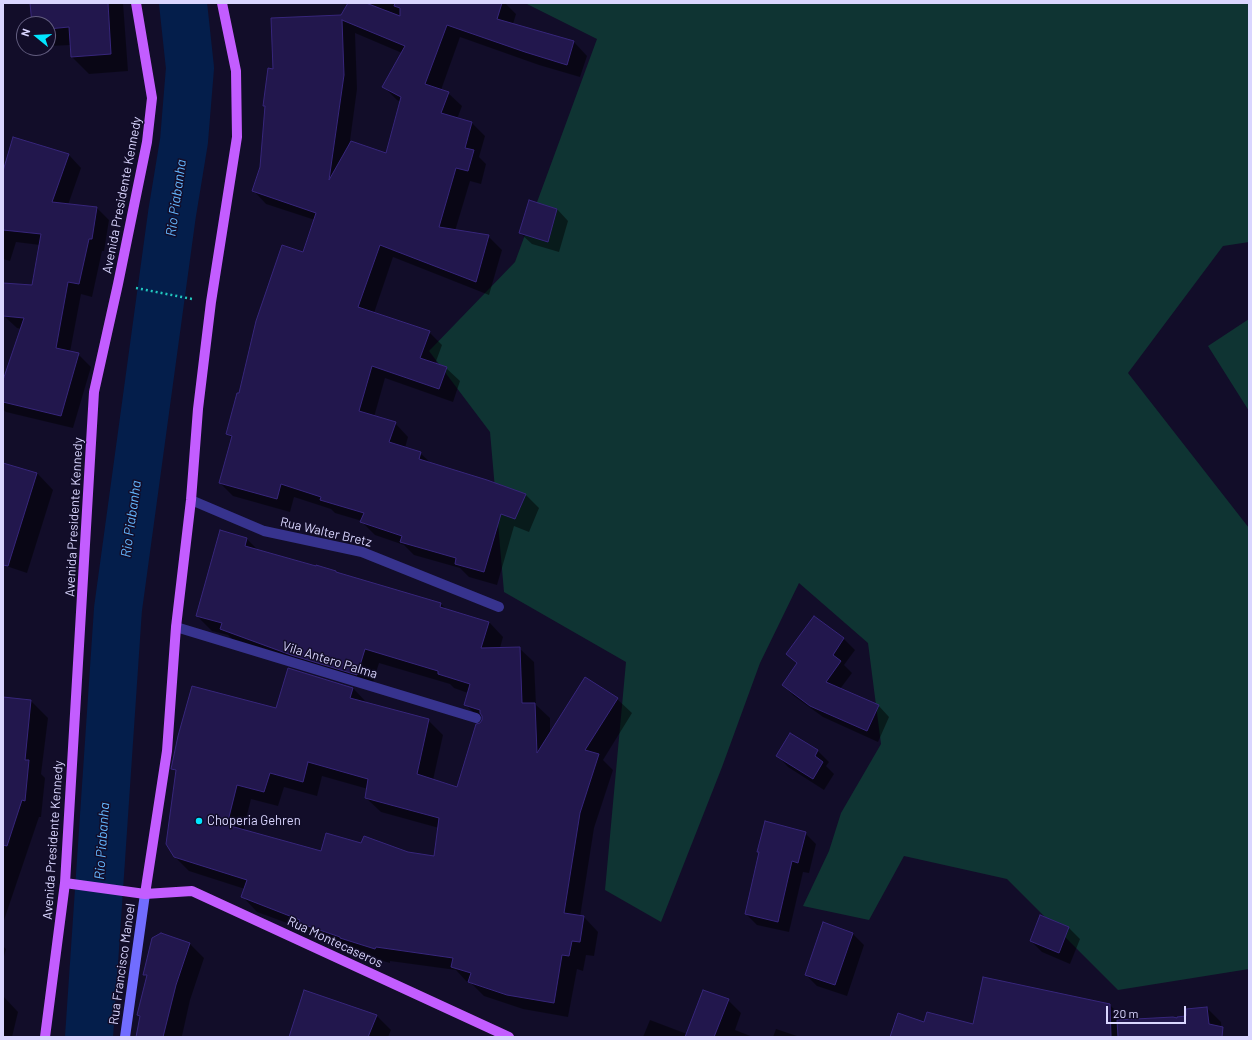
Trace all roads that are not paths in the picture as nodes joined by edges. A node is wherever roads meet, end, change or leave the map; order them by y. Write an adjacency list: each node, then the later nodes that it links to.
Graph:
1 (136, 3): 7 (main road, Avenida Presidente Kennedy)
2 (222, 3): 3 (main road)
3 (191, 500): 4 (street, Rua Walter Bretz); 5 (main road)
4 (499, 608)
5 (176, 627): 6 (street, Vila Antero Palma); 8 (main road)
6 (476, 718)
7 (65, 883): 8 (main road, Rua Montecaseros); 9 (main road, Avenida Presidente Kennedy)
8 (145, 894): 10 (main road, Rua Francisco Manoel); 11 (main road, Rua Montecaseros)
9 (45, 1037)
10 (125, 1037)
11 (509, 1037)

